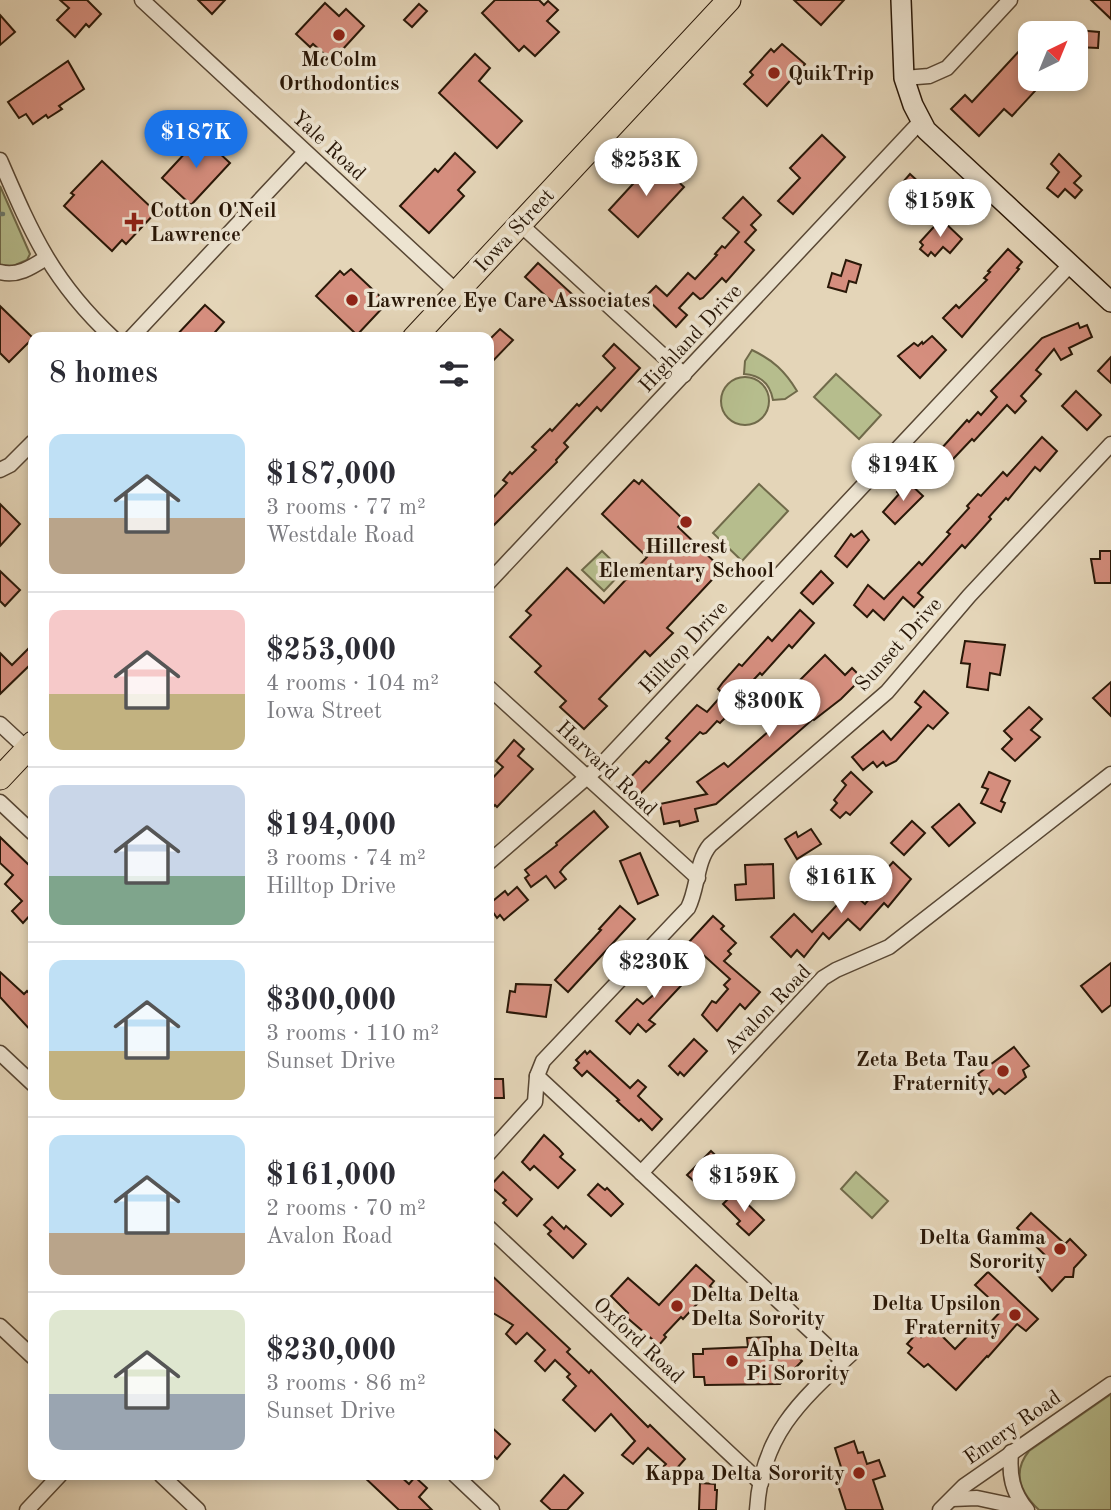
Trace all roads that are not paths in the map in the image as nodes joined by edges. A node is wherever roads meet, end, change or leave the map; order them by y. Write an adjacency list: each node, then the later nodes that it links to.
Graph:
1 (142, 0): 7 (street, Yale Road)
2 (729, 0): 9 (highway, Iowa Street)
3 (901, 0): 5 (main road)
4 (1010, 0): 5 (street)
5 (904, 79): 6 (main road)
6 (921, 121): 11 (main road); 18 (street, Highland Drive)
7 (306, 152): 13 (street, Yale Road); 16 (street)
8 (1, 163): 10 (street)
9 (520, 224): 13 (highway, Iowa Street); 18 (street)
10 (46, 258): 12 (street); 15 (street)
11 (1070, 265): 14 (main road); 29 (street, Hilltop Drive)
12 (0, 272)
13 (457, 292): 17 (highway, Iowa Street)
14 (1111, 302)
15 (107, 332)
16 (137, 332)
17 (420, 332)
18 (684, 375): 22 (street, Highland Drive)
19 (1111, 444): 33 (street, Sunset Drive)
20 (28, 447): 21 (street)
21 (0, 470)
22 (494, 577)
23 (494, 693): 29 (street, Harvard Road)
24 (0, 724): 25 (street)
25 (28, 745)
26 (28, 748): 28 (highway)
27 (1111, 774): 38 (street, Avalon Road)
28 (0, 778)
29 (587, 778): 32 (street, Hilltop Drive); 33 (street, Harvard Road)
30 (0, 802): 31 (street)
31 (28, 828)
32 (494, 858)
33 (698, 878): 35 (street, Sunset Drive)
34 (0, 1053): 36 (street)
35 (537, 1076): 37 (street, Sunset Drive); 38 (street)
36 (28, 1079)
37 (494, 1147)
38 (641, 1173): 47 (street)
39 (494, 1233): 47 (street, Oxford Road)
40 (0, 1326): 41 (street)
41 (28, 1352)
42 (1111, 1384): 43 (street, Emery Road)
43 (1011, 1452): 48 (street, Emery Road); 49 (street)
44 (55, 1480): 50 (street)
45 (166, 1480): 51 (street)
46 (460, 1480): 52 (street)
47 (761, 1483): 53 (street)
48 (952, 1499): 49 (street); 54 (street, Emery Road)
49 (1025, 1509)
50 (27, 1510)
51 (198, 1510)
52 (492, 1510)
53 (757, 1510)
54 (940, 1510)

